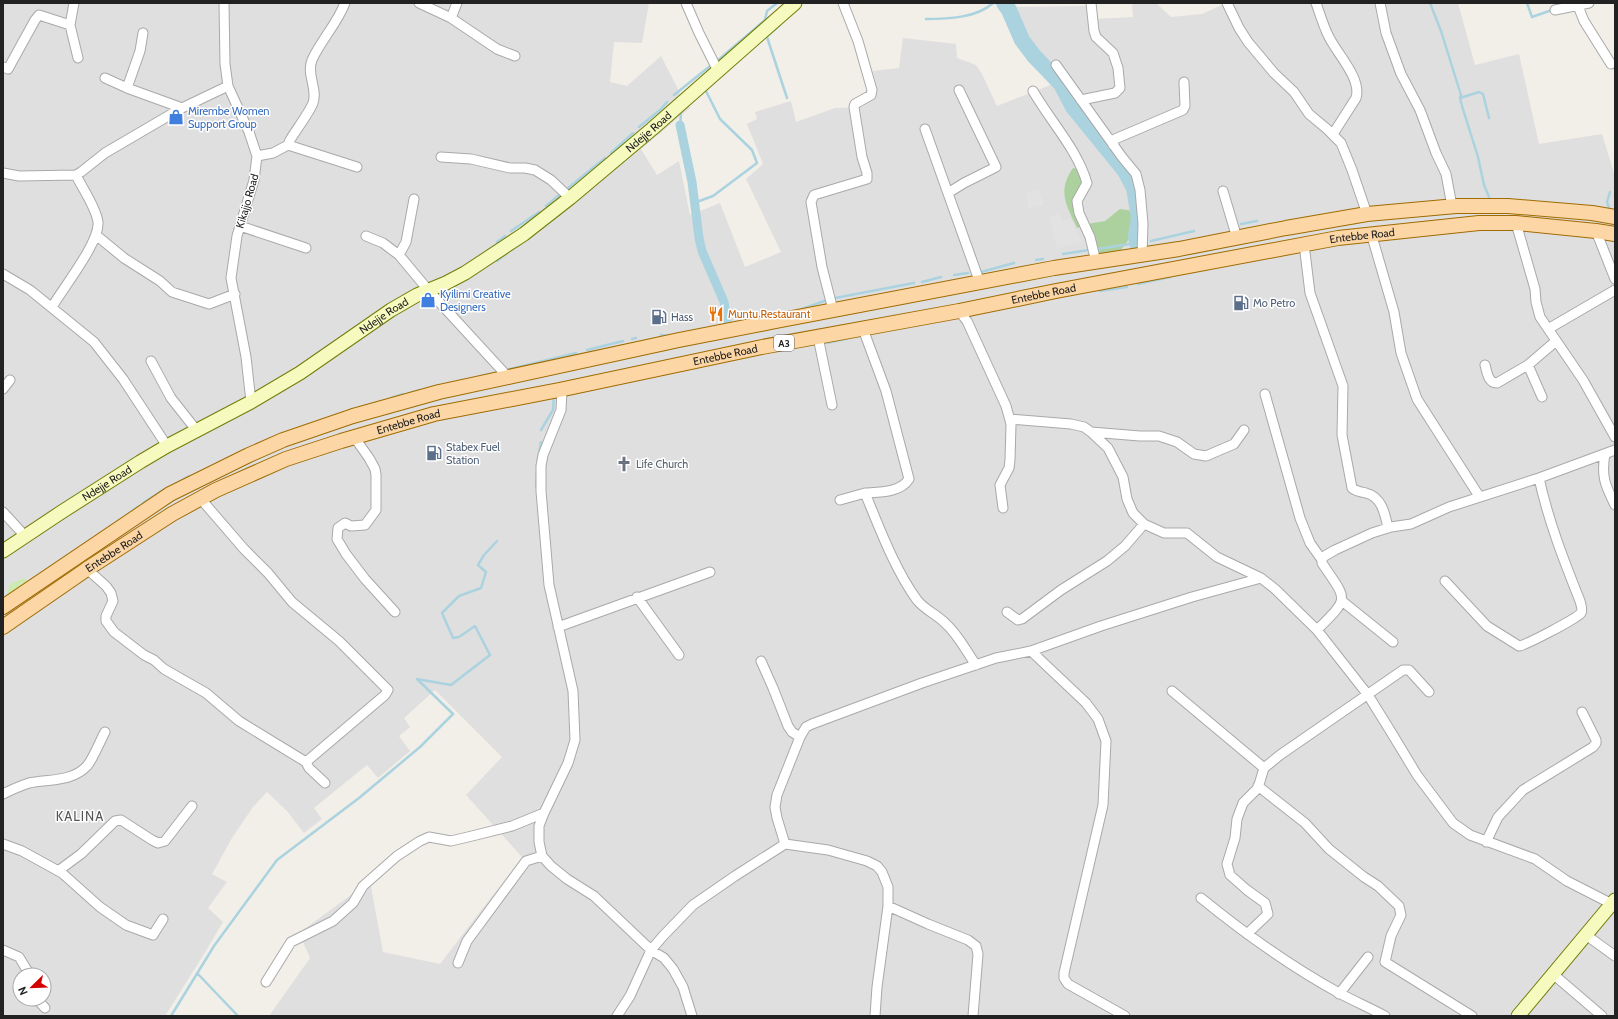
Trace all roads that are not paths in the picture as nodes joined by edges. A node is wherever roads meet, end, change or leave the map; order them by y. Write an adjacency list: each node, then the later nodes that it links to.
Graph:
1 (74, 3): 17 (street)
2 (224, 3): 27 (street, Kikajjo Road)
3 (345, 3): 35 (street)
4 (419, 3): 16 (street)
5 (457, 3): 16 (street)
6 (686, 3): 24 (street)
7 (795, 3): 24 (street, Ndejje Road)
8 (843, 3): 71 (street)
9 (1091, 3): 31 (street)
10 (1227, 3): 34 (street)
11 (1316, 3): 34 (street)
12 (1380, 3): 46 (street)
13 (1589, 3): 14 (street)
14 (1578, 6): 15 (street); 21 (street)
15 (1555, 10)
16 (451, 18): 19 (street)
17 (70, 25): 20 (street); 23 (street)
18 (143, 33): 28 (street)
19 (515, 56)
20 (78, 58)
21 (1611, 64)
22 (1056, 65): 31 (street)
23 (3, 66)
24 (718, 71): 44 (street, Ndejje Road)
25 (105, 78): 28 (street)
26 (1184, 82): 36 (street)
27 (228, 86): 32 (street); 37 (street, Kikajjo Road)
28 (127, 88): 32 (street)
29 (959, 90): 43 (street)
30 (1033, 91): 61 (street)
31 (1081, 100): 36 (street)
32 (182, 108): 41 (street)
33 (925, 130): 43 (street)
34 (1332, 134): 47 (street)
35 (288, 145): 37 (street); 39 (street)
36 (1114, 145): 59 (street)
37 (257, 156): 50 (street, Kikajjo Road)
38 (441, 157): 44 (street)
39 (358, 168)
40 (3, 173): 41 (street)
41 (76, 175): 54 (street)
42 (1223, 191): 56 (street)
43 (948, 193): 65 (street)
44 (570, 198): 67 (street, Ndejje Road)
45 (414, 199): 60 (street)
46 (1452, 206): 47 (main road, Entebbe Road / A3); 48 (main road, Entebbe Road / A3)
47 (1367, 214): 56 (main road, Entebbe Road / A3)
48 (1615, 218)
49 (1516, 223): 51 (main road, Entebbe Road / A3); 52 (main road, Entebbe Road / A3); 74 (street)
50 (240, 226): 58 (street); 68 (street, Kikajjo Road)
51 (1596, 231): 53 (main road, Entebbe Road / A3); 64 (street)
52 (1371, 233): 57 (main road, Entebbe Road / A3); 99 (street)
53 (1615, 234)
54 (96, 235): 68 (street); 70 (street)
55 (366, 236): 60 (street)
56 (1237, 238): 59 (main road, Entebbe Road / A3)
57 (1304, 244): 69 (main road, Entebbe Road / A3); 106 (street)
58 (306, 248)
59 (1142, 254): 61 (main road, Entebbe Road / A3)
60 (399, 255): 67 (street)
61 (1096, 262): 63 (main road, Entebbe Road / A3)
62 (3, 274): 70 (street)
63 (1014, 276): 65 (main road, Entebbe Road / A3); 69 (main road)
64 (1615, 279)
65 (980, 283): 71 (main road, Entebbe Road / A3)
66 (1615, 290): 74 (street)
67 (429, 291): 80 (street); 86 (street, Ndejje Road)
68 (235, 294): 86 (street, Kikajjo Road)
69 (1016, 299): 72 (main road, Entebbe Road / A3)
70 (52, 307): 94 (street)
71 (833, 310): 80 (main road, Entebbe Road / A3)
72 (959, 311): 73 (main road, Entebbe Road / A3); 88 (street)
73 (864, 329): 75 (main road, Entebbe Road / A3); 98 (street)
74 (1548, 329): 76 (street)
75 (818, 337): 83 (main road, Entebbe Road / A3); 87 (street)
76 (1556, 341): 79 (street); 92 (street)
77 (151, 361): 90 (street)
78 (1485, 365): 79 (street)
79 (1528, 365): 85 (street)
80 (508, 377): 116 (main road, Entebbe Road / A3)
81 (10, 380): 82 (street)
82 (3, 389)
83 (559, 390): 93 (main road, Entebbe Road / A3); 120 (street)
84 (1265, 394): 109 (street)
85 (1542, 397)
86 (251, 402): 90 (street, Ndejje Road)
87 (832, 405)
88 (1010, 419): 91 (street); 103 (street)
89 (1244, 430): 91 (street)
90 (197, 431): 94 (street, Ndejje Road)
91 (1091, 432): 105 (street)
92 (1615, 437)
93 (350, 438): 100 (main road, Entebbe Road / A3); 117 (street)
94 (167, 446): 107 (street, Ndejje Road)
95 (1615, 450): 96 (street)
96 (1605, 454): 97 (street); 102 (street)
97 (1539, 478): 99 (street); 113 (street)
98 (864, 493): 101 (street); 126 (street)
99 (1478, 496): 106 (street)
100 (200, 498): 110 (main road, Entebbe Road / A3); 133 (street)
101 (840, 500)
102 (1615, 505)
103 (1003, 508)
104 (3, 512): 107 (street)
105 (1144, 524): 112 (street); 118 (street)
106 (1388, 528): 109 (street)
107 (25, 536): 108 (street, Ndejje Road)
108 (3, 551)
109 (1322, 560): 115 (street)
110 (87, 569): 119 (main road, Entebbe Road / A3); 133 (street)
111 (710, 572): 114 (street)
112 (1261, 578): 121 (street); 123 (street)
113 (1445, 581)
114 (637, 597): 120 (street); 124 (street)
115 (1342, 601): 121 (street); 122 (street)
116 (3, 607)
117 (396, 612)
118 (1007, 612)
119 (3, 627)
120 (558, 627): 139 (street)
121 (1317, 630): 129 (street)
122 (1393, 642)
123 (1031, 650): 126 (street); 160 (street)
124 (679, 656)
125 (761, 661): 132 (street)
126 (976, 665): 132 (street)
127 (1172, 691): 134 (street)
128 (1429, 692): 129 (street)
129 (1368, 695): 134 (street); 140 (street)
130 (1582, 712): 140 (street)
131 (105, 732): 137 (street)
132 (800, 737): 142 (street)
133 (306, 762): 135 (street)
134 (1264, 768): 136 (street)
135 (325, 783)
136 (1258, 786): 149 (street); 167 (street)
137 (3, 794)
138 (192, 806): 144 (street)
139 (544, 813): 143 (street); 158 (street)
140 (1486, 842): 146 (street)
141 (3, 844): 144 (street)
142 (785, 844): 147 (street); 152 (street)
143 (542, 856): 152 (street); 155 (street)
144 (58, 871): 148 (street)
145 (1201, 898): 149 (street)
146 (1613, 902): 150 (street)
147 (888, 906): 163 (street); 164 (street)
148 (163, 919)
149 (1248, 934): 159 (street)
150 (1586, 935): 153 (street); 157 (street)
151 (3, 950): 156 (street)
152 (652, 950): 161 (street); 162 (street)
153 (1615, 956)
154 (1368, 957): 159 (street)
155 (458, 963)
156 (25, 967)
157 (1553, 974): 168 (street); 169 (street)
158 (266, 982)
159 (1339, 994): 166 (street)
160 (1111, 1013): 165 (street)
161 (618, 1016)
162 (692, 1016)
163 (875, 1016)
164 (973, 1016)
165 (1125, 1016)
166 (1385, 1016)
167 (1472, 1016)
168 (1518, 1016)
169 (1602, 1016)

